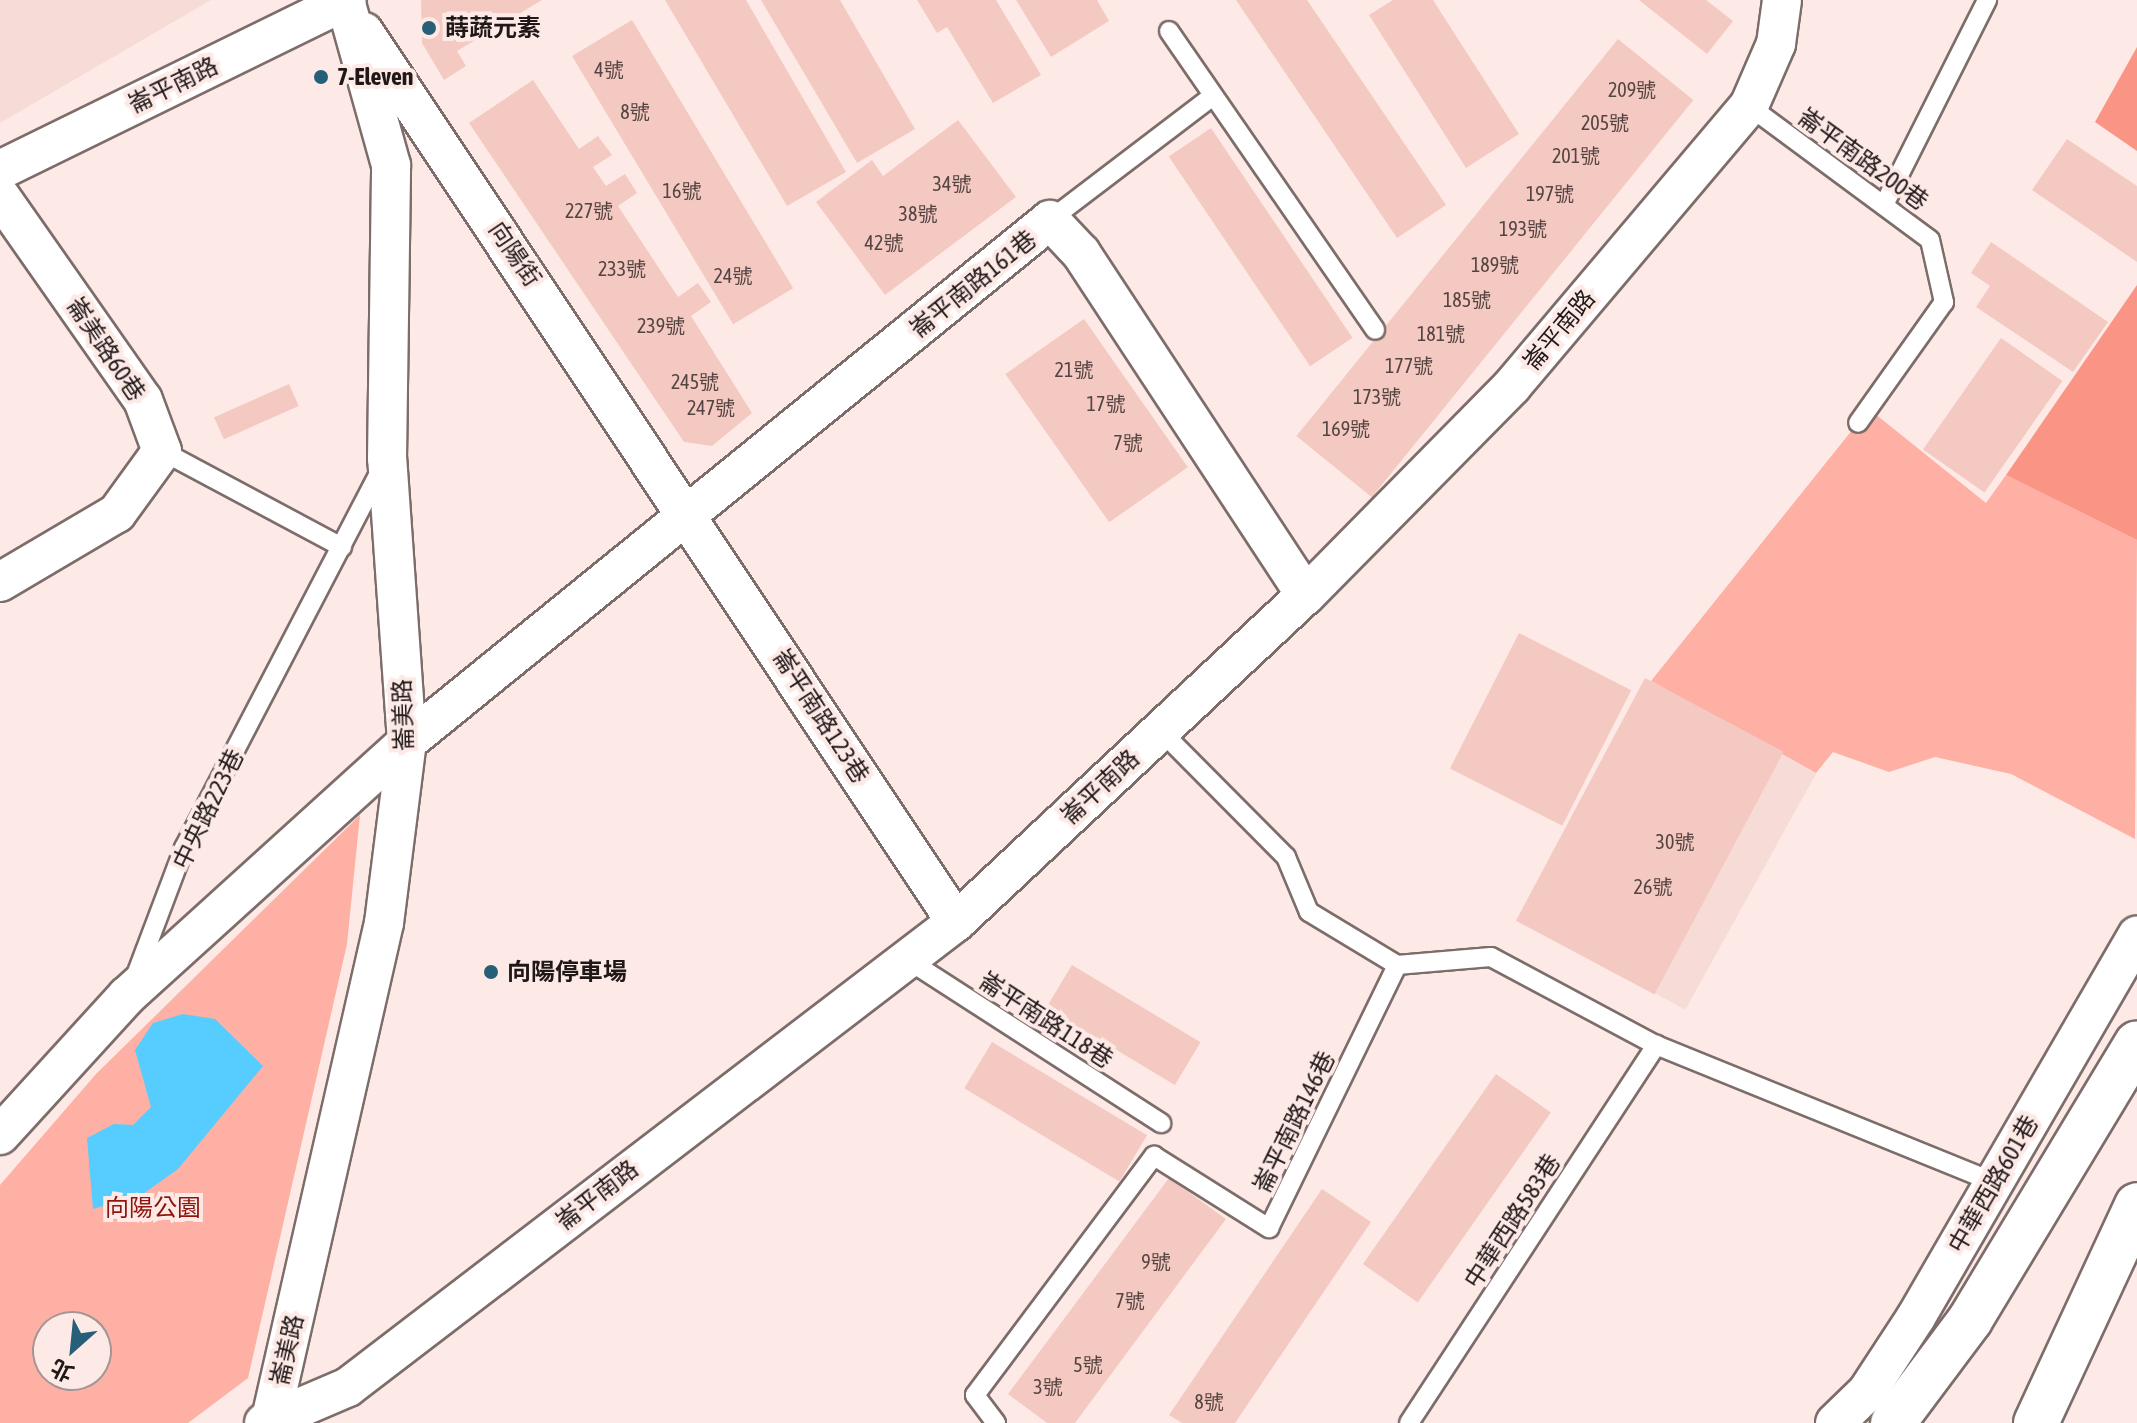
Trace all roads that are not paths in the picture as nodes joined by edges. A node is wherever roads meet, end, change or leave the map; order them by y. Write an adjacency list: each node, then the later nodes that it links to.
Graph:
1 (345, 0): 7 (street, 崙平南路); 14 (street, 崙美路); 15 (street, 向陽街)
2 (1782, 0): 6 (street, 崙平南路)
3 (1987, 0): 9 (lane)
4 (1169, 31): 5 (lane)
5 (1210, 98): 10 (lane); 11 (lane)
6 (1749, 106): 9 (lane, 崙平南路200巷); 18 (street, 崙平南路)
7 (0, 170)
8 (0, 196): 13 (street, 崙美路60巷)
9 (1886, 201): 12 (lane, 崙平南路200巷)
10 (1050, 220): 15 (street, 崙平南路161巷); 18 (street, 崙平南路161巷)
11 (1375, 330)
12 (1858, 423)
13 (162, 451): 16 (lane); 17 (street)
14 (387, 459): 16 (lane, 中央路223巷); 20 (street, 崙美路)
15 (687, 509): 20 (street, 崙平南路161巷); 21 (street, 崙平南路123巷)
16 (342, 547): 25 (lane, 中央路223巷)
17 (0, 582)
18 (1306, 595): 19 (street, 崙平南路)
19 (1161, 731): 21 (street, 崙平南路); 24 (lane)
20 (407, 742): 25 (street, 崙平南路161巷); 32 (street, 崙美路)
21 (956, 922): 23 (street, 崙平南路)
22 (2137, 935): 30 (street, 中華西路601巷)
23 (905, 958): 28 (lane, 崙平南路118巷); 32 (street, 崙平南路)
24 (1397, 965): 27 (lane); 33 (lane, 崙平南路146巷)
25 (127, 996): 29 (street, 中央路223巷)
26 (2137, 1043): 36 (highway)
27 (1656, 1045): 30 (lane); 34 (lane, 中華西路583巷)
28 (1161, 1123)
29 (0, 1135)
30 (1994, 1182): 35 (street, 中華西路601巷)
31 (2137, 1205): 37 (highway)
32 (269, 1421)
33 (996, 1423)
34 (1409, 1423)
35 (1835, 1423)
36 (1893, 1423)
37 (2036, 1423)

